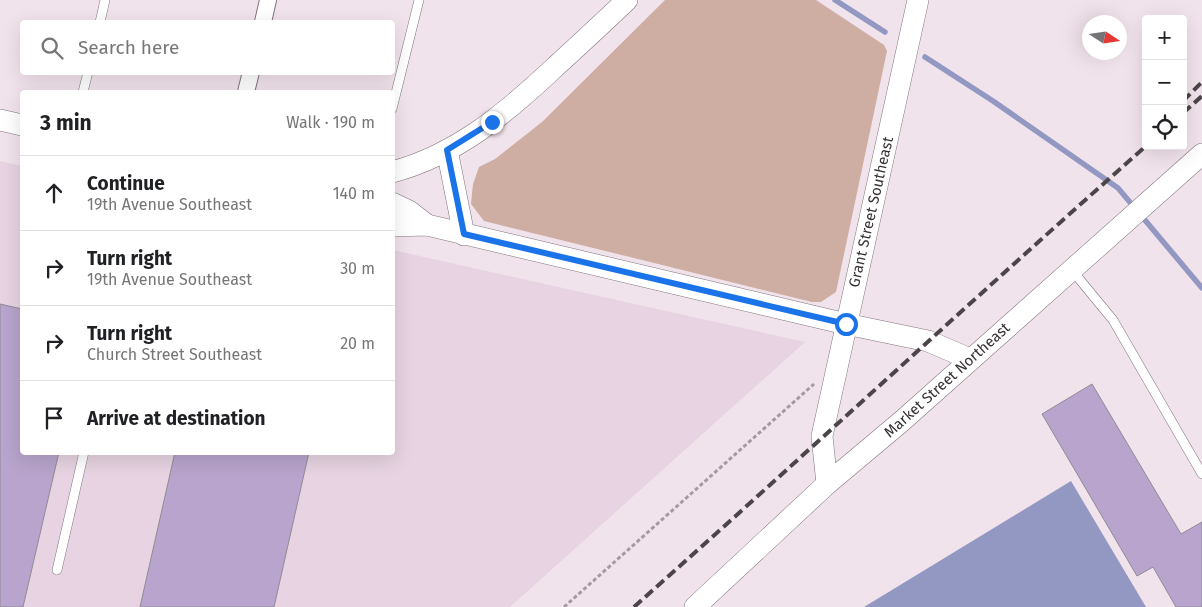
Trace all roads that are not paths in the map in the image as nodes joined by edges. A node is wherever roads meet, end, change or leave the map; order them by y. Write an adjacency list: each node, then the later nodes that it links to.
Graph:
1 (105, 0): 6 (lane)
2 (268, 0): 7 (street)
3 (419, 0): 12 (lane)
4 (627, 0): 15 (street)
5 (918, 0): 23 (street, Grant Street Southeast)
6 (100, 20)
7 (263, 20)
8 (87, 75): 10 (lane)
9 (250, 75): 11 (street)
10 (84, 90)
11 (246, 90)
12 (395, 97)
13 (0, 120): 14 (street)
14 (20, 125)
15 (447, 150): 17 (street); 21 (street)
16 (1202, 154): 22 (street, Market Street Northeast)
17 (395, 169)
18 (395, 204): 19 (street)
19 (427, 225): 20 (street); 21 (street)
20 (395, 226)
21 (464, 234): 23 (street)
22 (1071, 269): 24 (street, Market Street Northeast); 26 (lane)
23 (846, 324): 24 (street); 27 (street, Grant Street Southeast)
24 (970, 359): 27 (street, Market Street Northeast)
25 (83, 455): 28 (lane)
26 (1202, 474)
27 (827, 484): 29 (street, Market Street Northeast)
28 (57, 570)
29 (695, 607)

